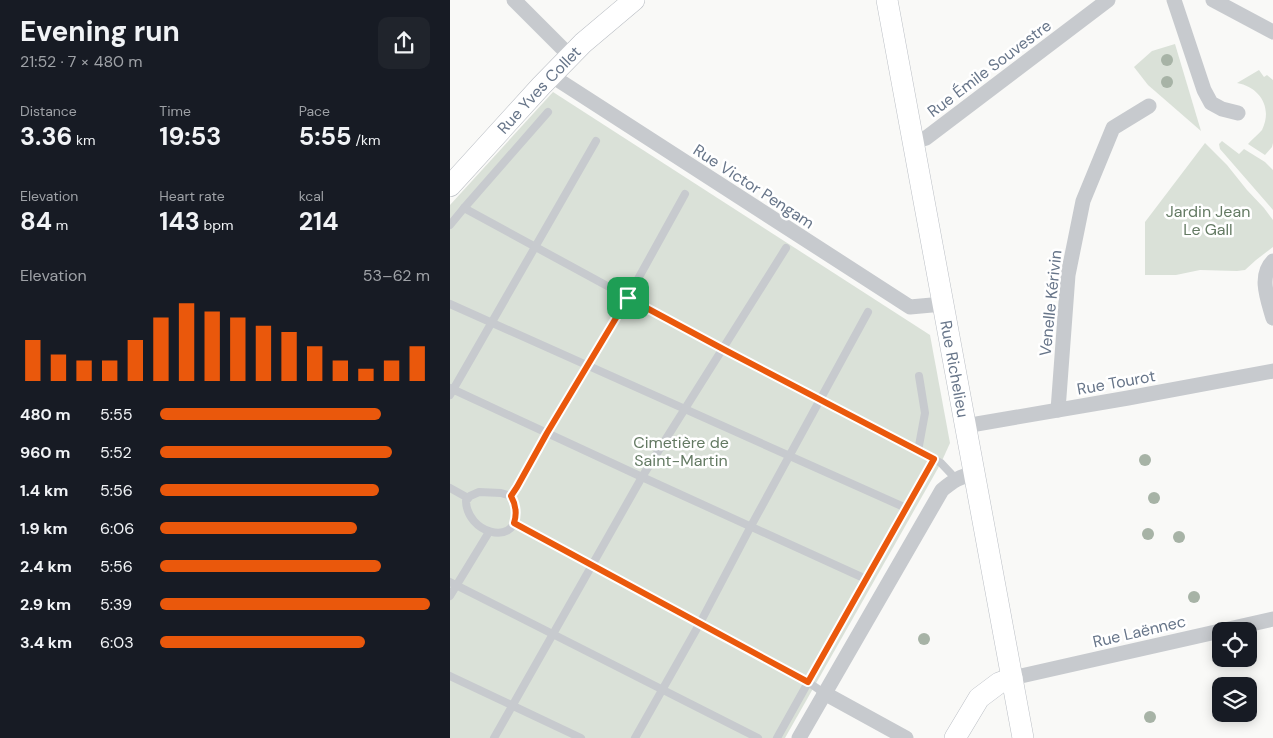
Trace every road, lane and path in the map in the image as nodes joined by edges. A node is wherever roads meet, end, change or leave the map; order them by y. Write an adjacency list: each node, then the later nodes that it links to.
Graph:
1 (514, 0): 8 (street)
2 (634, 0): 8 (street, Rue Yves Collet)
3 (887, 0): 14 (street, Rue Richelieu)
4 (1108, 0): 14 (street, Rue Émile Souvestre)
5 (1174, 0): 12 (street)
6 (1213, 0): 7 (street)
7 (1273, 32)
8 (570, 56): 9 (street, Rue Yves Collet)
9 (552, 76): 15 (street, Rue Yves Collet); 24 (street, Rue Victor Pengam)
10 (1149, 106): 35 (street, Venelle Kérivin)
11 (548, 112): 17 (lane)
12 (1238, 113)
13 (596, 141): 19 (lane)
14 (913, 142): 24 (street, Rue Richelieu)
15 (450, 186)
16 (686, 194): 22 (lane)
17 (464, 208): 18 (lane); 19 (lane)
18 (450, 225)
19 (536, 248): 22 (lane); 27 (lane)
20 (786, 248): 28 (lane)
21 (1273, 261): 26 (street)
22 (628, 298): 28 (lane); 29 (lane)
23 (450, 304): 27 (lane)
24 (943, 304): 36 (street, Rue Richelieu)
25 (868, 312): 33 (lane)
26 (1273, 318)
27 (491, 324): 29 (lane); 32 (lane)
28 (723, 349): 33 (lane); 34 (lane)
29 (587, 366): 34 (lane); 37 (lane)
30 (1273, 371): 35 (street, Rue Tourot)
31 (919, 376): 38 (lane)
32 (451, 391): 37 (lane)
33 (820, 400): 38 (lane); 39 (lane)
34 (685, 410): 39 (lane); 42 (lane)
35 (1058, 410): 36 (street, Rue Tourot)
36 (965, 426): 41 (street, Rue Richelieu)
37 (547, 433): 42 (lane); 44 (lane)
38 (918, 451): 40 (lane)
39 (789, 457): 46 (lane); 48 (lane)
40 (934, 459): 41 (lane); 46 (lane)
41 (966, 476): 58 (street, Rue Richelieu); 61 (street)
42 (642, 477): 48 (lane); 50 (lane)
43 (450, 488): 45 (lane)
44 (511, 496): 45 (lane); 47 (lane)
45 (468, 498): 49 (lane)
46 (906, 508): 51 (lane)
47 (514, 523): 49 (lane); 50 (lane)
48 (751, 526): 51 (lane); 55 (lane)
49 (488, 532): 52 (lane)
50 (592, 565): 55 (lane); 56 (lane)
51 (866, 579): 59 (lane)
52 (453, 584): 53 (lane); 56 (lane)
53 (450, 596)
54 (1273, 619): 58 (street, Rue Laënnec)
55 (700, 623): 59 (lane); 60 (lane)
56 (553, 634): 60 (lane); 62 (lane)
57 (450, 676): 62 (lane)
58 (1012, 678): 70 (street); 71 (street, Rue Richelieu)
59 (808, 682): 61 (lane); 67 (lane)
60 (662, 690): 65 (lane); 66 (lane)
61 (824, 693): 68 (street); 69 (street)
62 (512, 706): 63 (lane); 64 (lane)
63 (494, 738)
64 (581, 738)
65 (635, 738)
66 (758, 738)
67 (777, 738)
68 (799, 738)
69 (906, 738)
70 (955, 738)
71 (1024, 738)

